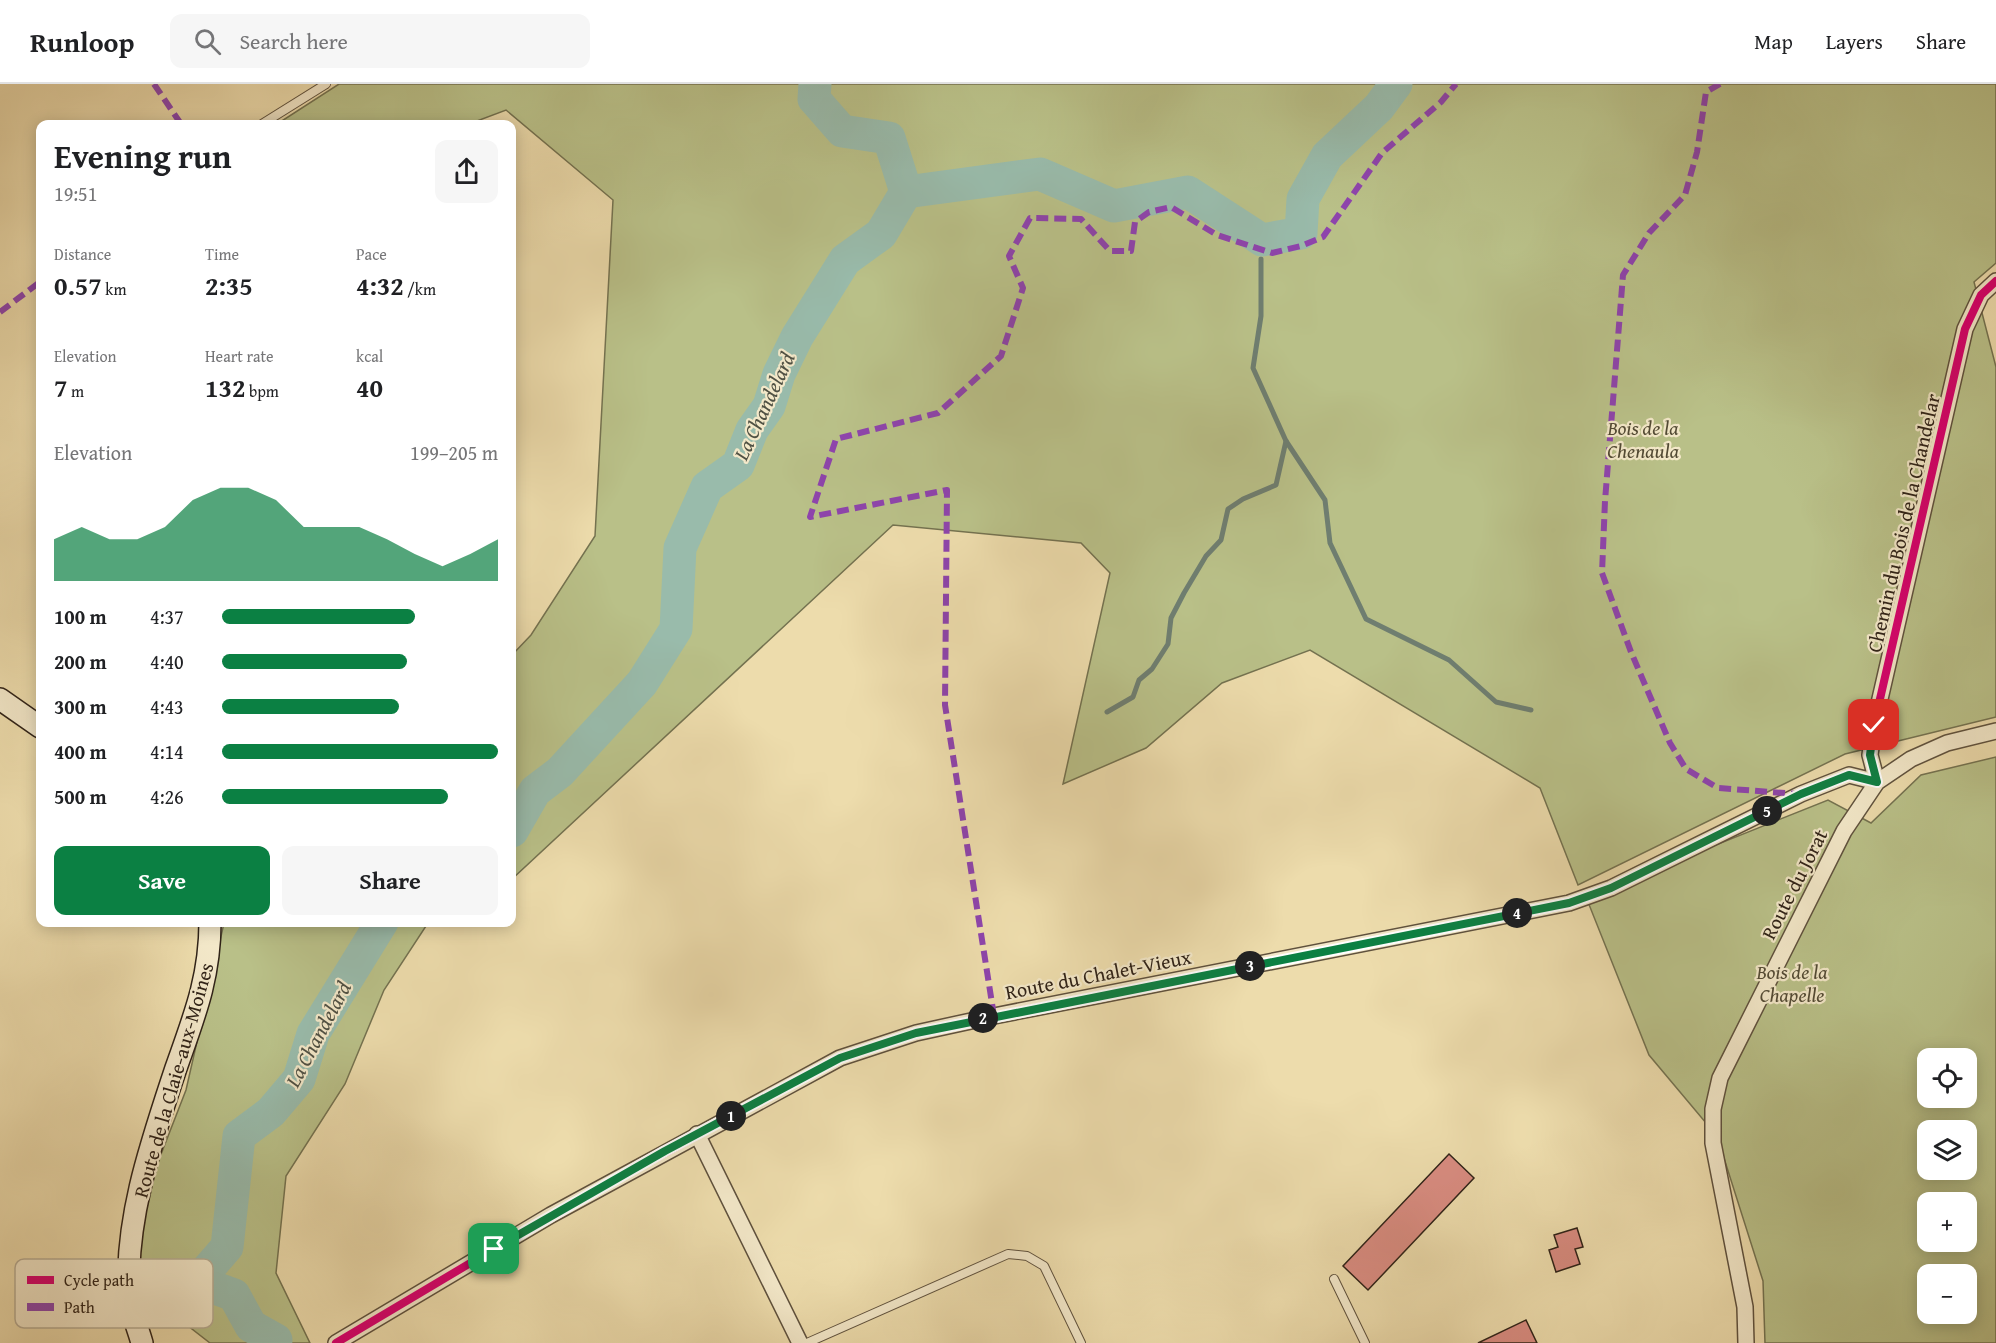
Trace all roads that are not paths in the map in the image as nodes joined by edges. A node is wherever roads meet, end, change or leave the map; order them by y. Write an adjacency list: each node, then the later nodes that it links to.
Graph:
1 (326, 84): 2 (lane)
2 (268, 120)
3 (1996, 281): 7 (street, Chemin du Bois de la Chandelar)
4 (0, 699): 5 (main road)
5 (36, 724)
6 (1996, 731): 7 (street, Route du Jorat)
7 (1877, 782): 9 (street, Route du Chalet-Vieux); 19 (street, Route du Jorat)
8 (210, 927): 10 (main road, Route de la Claie-aux-Moines)
9 (697, 1134): 14 (street, Route du Chalet-Vieux); 15 (street)
10 (130, 1259)
11 (1334, 1279): 18 (lane)
12 (138, 1328): 13 (main road, Route de la Claie-aux-Moines)
13 (142, 1343)
14 (336, 1343)
15 (800, 1343)
16 (807, 1343): 17 (lane)
17 (1081, 1343)
18 (1365, 1343)
19 (1746, 1343)

